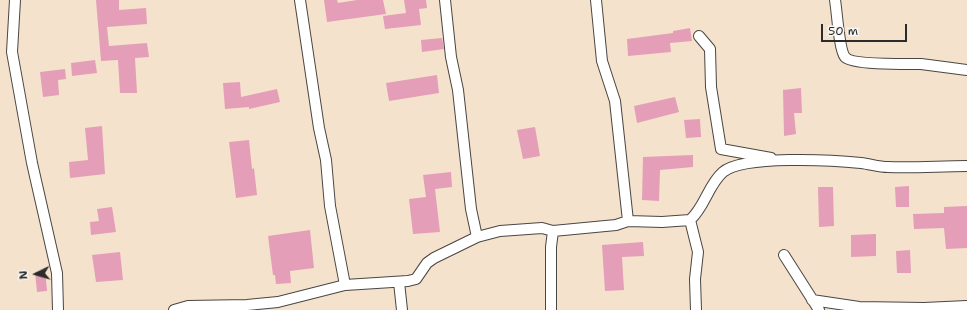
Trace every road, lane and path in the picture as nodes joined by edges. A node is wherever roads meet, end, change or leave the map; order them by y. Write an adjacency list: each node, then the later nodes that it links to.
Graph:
1 (15, 0): 19 (street)
2 (300, 0): 16 (street)
3 (445, 0): 13 (street)
4 (596, 0): 11 (street)
5 (835, 0): 7 (street)
6 (698, 36): 8 (street)
7 (967, 70)
8 (785, 160): 9 (street); 10 (street)
9 (967, 166)
10 (690, 220): 11 (street); 23 (street)
11 (628, 221): 12 (street)
12 (553, 231): 13 (street); 22 (street)
13 (477, 237): 15 (street)
14 (784, 255): 17 (street)
15 (399, 282): 16 (street); 21 (street)
16 (345, 285): 20 (street)
17 (812, 300): 18 (street); 24 (street)
18 (967, 306)
19 (58, 310)
20 (174, 310)
21 (402, 310)
22 (552, 310)
23 (696, 310)
24 (819, 310)

